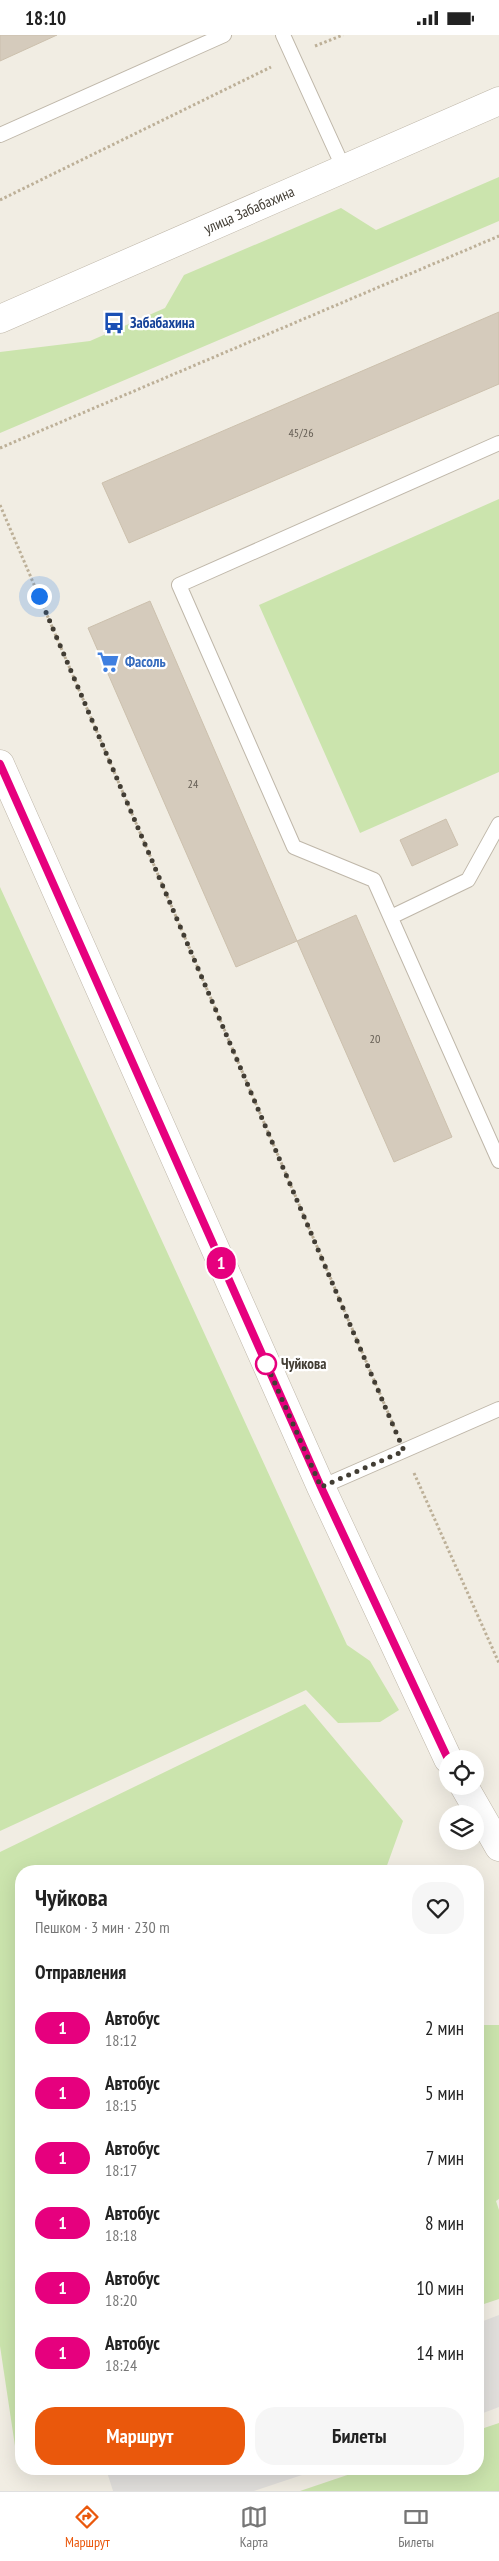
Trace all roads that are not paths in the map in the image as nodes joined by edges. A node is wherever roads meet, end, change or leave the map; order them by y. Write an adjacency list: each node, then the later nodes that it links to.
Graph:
1 (224, 35): 4 (lane)
2 (283, 35): 5 (lane)
3 (499, 101): 5 (street, улица Забабахина)
4 (0, 135)
5 (344, 169): 6 (street, улица Забабахина)
6 (0, 319)
7 (499, 443): 10 (lane)
8 (0, 764): 13 (street)
9 (499, 824): 10 (lane)
10 (391, 917): 11 (lane)
11 (499, 1161)
12 (499, 1409): 13 (lane)
13 (321, 1487): 14 (street)
14 (444, 1750)
15 (469, 1795): 16 (street)
16 (499, 1847)

